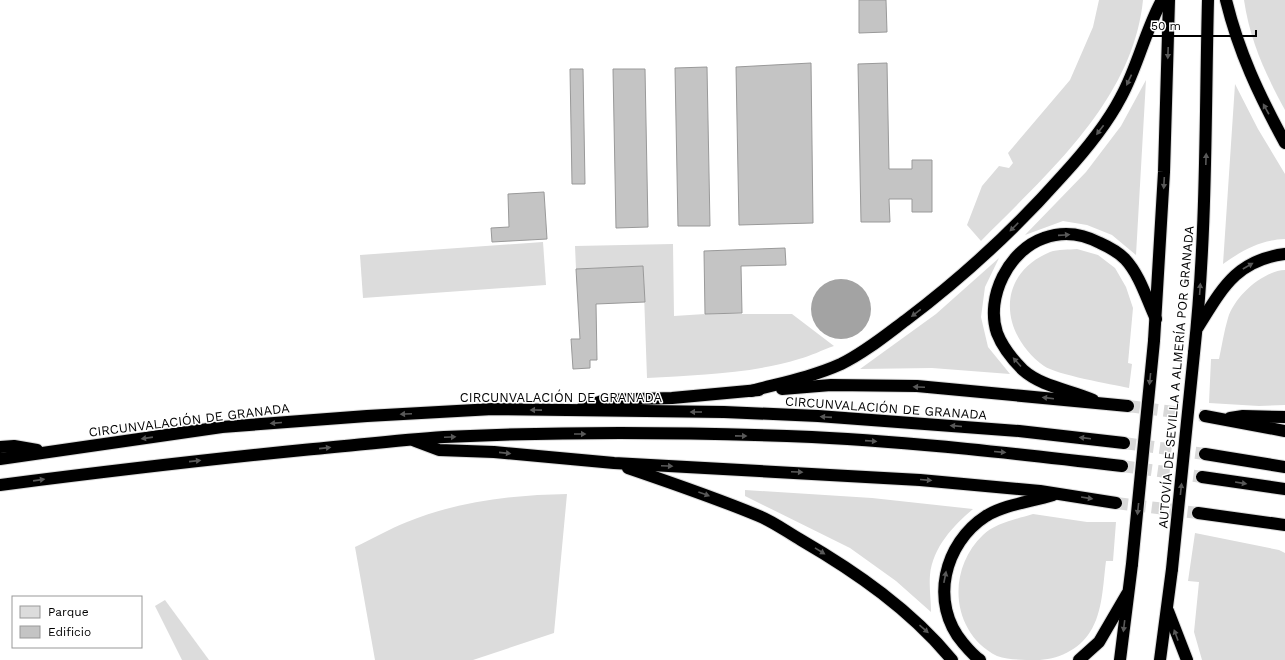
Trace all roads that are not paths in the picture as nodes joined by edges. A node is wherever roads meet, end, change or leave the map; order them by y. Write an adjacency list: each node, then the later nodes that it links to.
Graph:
1 (1162, 0): 9 (highway, one-way to 9)
2 (1169, 0): 7 (highway, AUTOVÍA DE SEVILLA A ALMERÍA POR GRANADA, one-way to 7)
3 (1208, 0): 8 (highway, AUTOVÍA DE SEVILLA A ALMERÍA POR GRANADA, one-way to 3)
4 (1226, 0): 5 (highway, one-way to 4)
5 (1285, 143)
6 (1285, 254): 8 (highway, one-way to 6)
7 (1156, 319): 10 (highway, one-way to 7); 35 (highway, AUTOVÍA DE SEVILLA A ALMERÍA POR GRANADA, one-way to 35, bridge)
8 (1197, 328): 36 (highway, AUTOVÍA DE SEVILLA A ALMERÍA POR GRANADA, one-way to 8, bridge)
9 (751, 391): 10 (highway, one-way to 9); 12 (highway)
10 (1101, 403): 11 (highway)
11 (1128, 406)
12 (575, 410): 18 (highway, CIRCUNVALACIÓN DE GRANADA, one-way to 12); 20 (highway, CIRCUNVALACIÓN DE GRANADA, one-way to 20)
13 (1205, 416): 15 (highway)
14 (1285, 417): 15 (highway)
15 (1222, 419): 16 (highway)
16 (1285, 431)
17 (412, 440): 23 (highway, one-way to 23); 24 (highway, one-way to 24); 27 (highway, one-way to 17)
18 (1124, 443)
19 (0, 447): 20 (highway)
20 (48, 451): 22 (highway, CIRCUNVALACIÓN DE GRANADA)
21 (1205, 454): 25 (highway)
22 (0, 459)
23 (614, 463): 29 (highway, one-way to 29); 37 (highway, one-way to 37)
24 (1122, 466)
25 (1285, 467)
26 (1202, 477): 28 (highway, one-way to 28)
27 (0, 485)
28 (1285, 489)
29 (1058, 494): 30 (highway, one-way to 30); 38 (highway, one-way to 29)
30 (1116, 503)
31 (1198, 513): 32 (highway)
32 (1268, 524): 33 (highway); 34 (highway)
33 (1285, 525)
34 (1285, 533)
35 (1129, 591): 39 (highway); 40 (highway, AUTOVÍA DE SEVILLA A ALMERÍA POR GRANADA, one-way to 40)
36 (1167, 609): 41 (highway, AUTOVÍA DE SEVILLA A ALMERÍA POR GRANADA); 42 (highway, one-way to 36)
37 (952, 660)
38 (980, 660)
39 (1079, 660)
40 (1120, 660)
41 (1160, 660)
42 (1187, 660)

